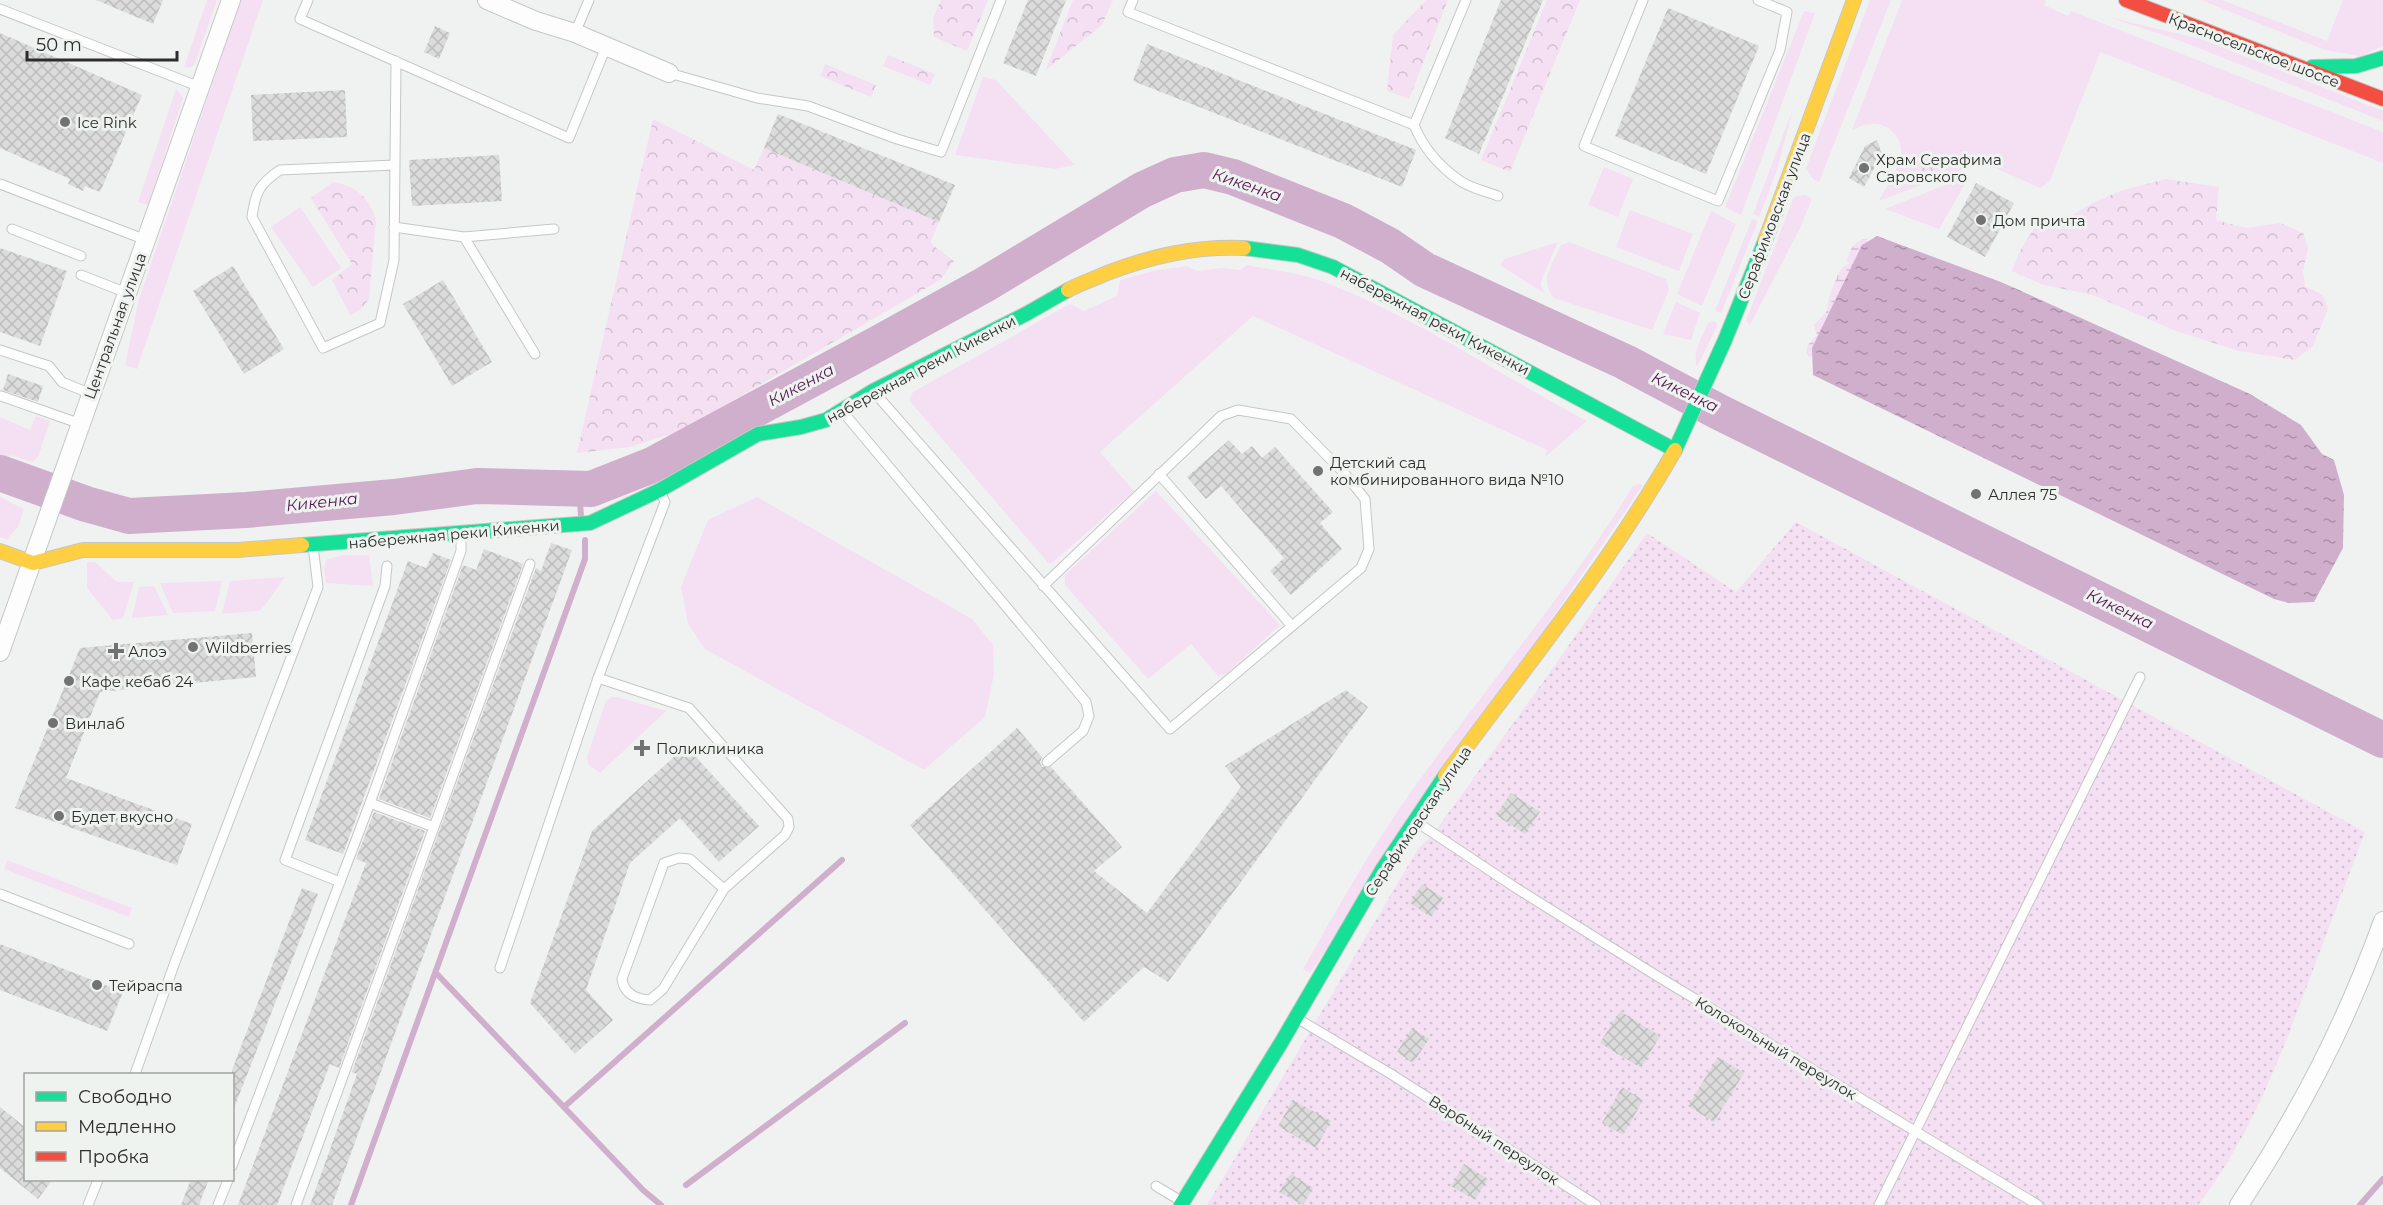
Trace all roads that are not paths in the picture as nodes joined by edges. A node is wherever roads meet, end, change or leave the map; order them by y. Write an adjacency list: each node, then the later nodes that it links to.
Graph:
1 (231, 0): 19 (street, Центральная улица)
2 (308, 0): 16 (lane)
3 (487, 0): 13 (street)
4 (589, 0): 13 (lane)
5 (1000, 0): 18 (lane)
6 (1133, 0): 21 (lane)
7 (1466, 0): 21 (lane)
8 (1643, 0): 9 (lane)
9 (1758, 0)
10 (1854, 0): 40 (street, Серафимовская улица)
11 (2126, 0): 17 (street, Красносельское шоссе)
12 (0, 9): 19 (lane)
13 (575, 33): 14 (street)
14 (606, 47): 16 (lane); 18 (street)
15 (2383, 58): 17 (street)
16 (396, 61): 22 (lane)
17 (2300, 67): 20 (street, Красносельское шоссе)
18 (669, 73)
19 (200, 87): 29 (street, Центральная улица)
20 (2383, 99)
21 (1414, 125): 24 (lane)
22 (395, 165): 25 (lane); 25 (lane)
23 (0, 184): 29 (lane)
24 (1498, 196)
25 (394, 227): 28 (lane)
26 (12, 229): 30 (lane)
27 (554, 229): 28 (lane)
28 (464, 237): 34 (lane)
29 (146, 240): 32 (street, Центральная улица)
30 (81, 256)
31 (81, 275): 32 (lane)
32 (127, 292): 36 (street, Центральная улица)
33 (0, 350): 36 (lane)
34 (535, 354)
35 (873, 391): 38 (street, набережная реки Кикенки); 40 (street, набережная реки Кикенки); 49 (lane)
36 (91, 394): 39 (street, Центральная улица)
37 (1, 396): 39 (lane)
38 (842, 410): 42 (street, набережная реки Кикенки); 54 (lane)
39 (81, 424): 46 (street, Центральная улица)
40 (1674, 450): 56 (street, Серафимовская улица)
41 (1159, 474): 49 (lane); 50 (lane); 50 (lane)
42 (660, 490): 43 (street, набережная реки Кикенки); 53 (lane)
43 (461, 532): 44 (street, набережная реки Кикенки); 55 (lane)
44 (313, 546): 46 (street, набережная реки Кикенки); 65 (lane)
45 (0, 551): 46 (street)
46 (33, 563): 51 (street, Центральная улица)
47 (530, 564): 57 (lane)
48 (387, 566): 58 (lane)
49 (1043, 586): 50 (lane)
50 (1292, 626)
51 (0, 652)
52 (2140, 677): 66 (lane)
53 (598, 678): 59 (lane); 63 (lane)
54 (1047, 762)
55 (370, 803): 57 (lane); 58 (lane)
56 (1414, 820): 64 (street, Серафимовская улица); 66 (lane, Колокольный переулок)
57 (434, 827): 74 (lane)
58 (340, 882): 67 (lane)
59 (724, 890): 59 (lane)
60 (0, 894): 62 (lane)
61 (2383, 921): 78 (street)
62 (129, 944)
63 (500, 968)
64 (1296, 1017): 71 (street, Серафимовская улица); 75 (lane, Вербный переулок)
65 (135, 1073)
66 (1915, 1130): 76 (lane); 77 (lane, Колокольный переулок)
67 (234, 1161)
68 (97, 1181): 72 (lane)
69 (227, 1181): 73 (lane)
70 (1156, 1186): 71 (lane)
71 (1182, 1204)
72 (88, 1205)
73 (218, 1205)
74 (296, 1205)
75 (1596, 1205)
76 (1879, 1205)
77 (2038, 1205)
78 (2239, 1205)

